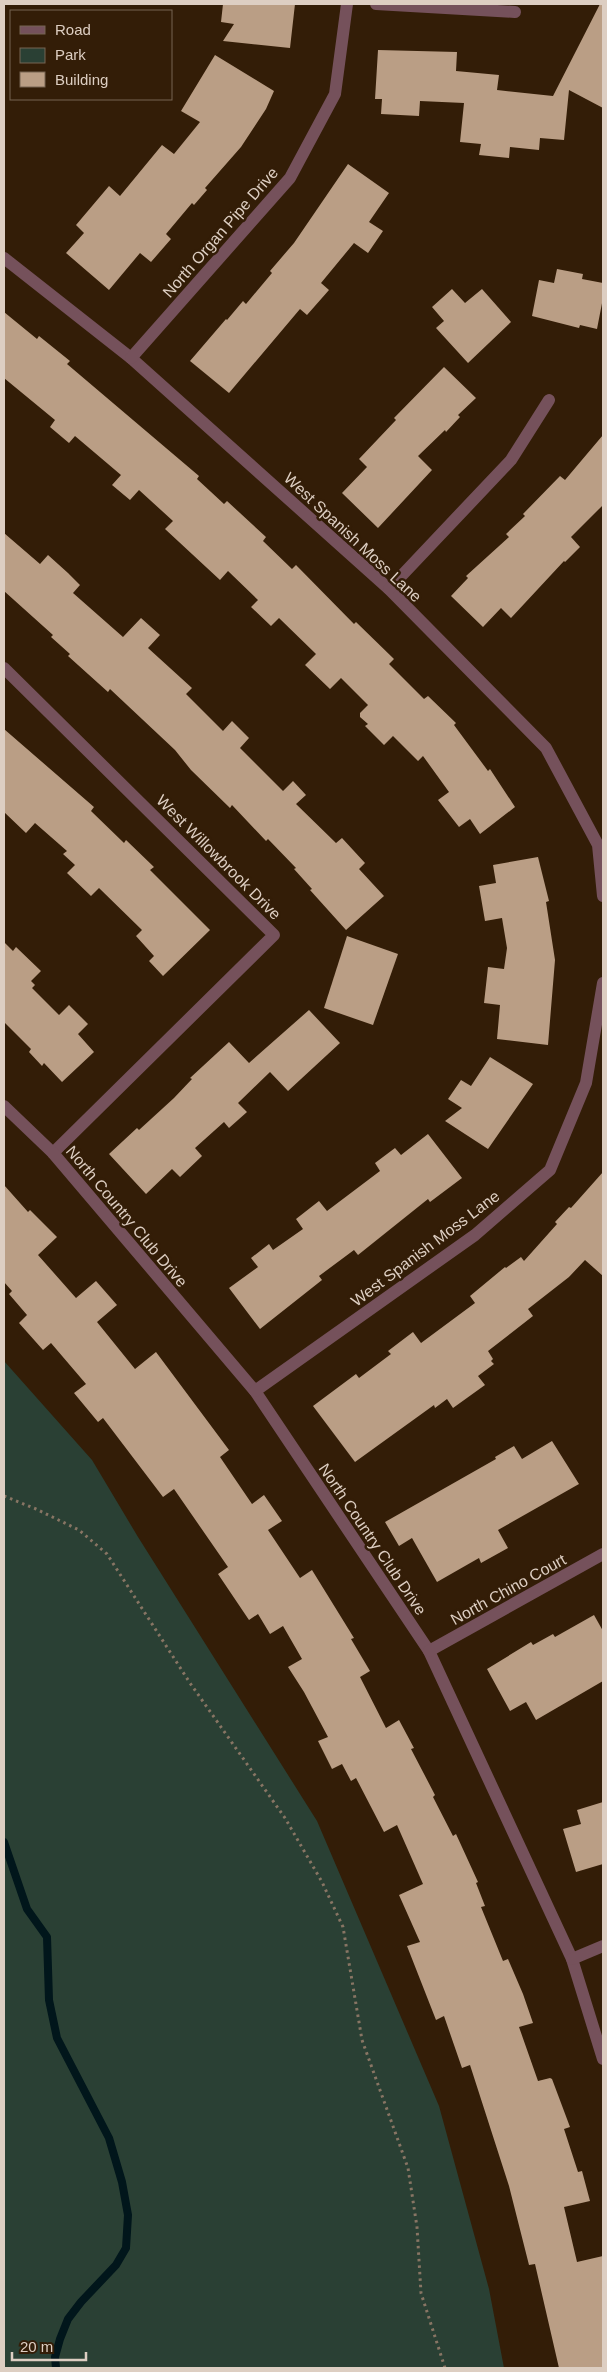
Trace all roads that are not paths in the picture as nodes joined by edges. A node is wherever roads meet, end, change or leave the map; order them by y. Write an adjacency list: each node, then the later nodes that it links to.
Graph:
1 (347, 4): 5 (street, North Organ Pipe Drive)
2 (376, 4): 3 (street)
3 (515, 12)
4 (4, 258): 5 (street, West Spanish Moss Lane)
5 (131, 358): 7 (street, West Spanish Moss Lane)
6 (549, 400): 7 (street)
7 (389, 589): 9 (street, West Spanish Moss Lane)
8 (4, 668): 12 (street, West Willowbrook Drive)
9 (603, 896)
10 (603, 983): 13 (street, West Spanish Moss Lane)
11 (4, 1106): 12 (street, North Country Club Drive)
12 (53, 1153): 13 (street, North Country Club Drive)
13 (255, 1391): 15 (street, North Country Club Drive)
14 (603, 1554): 15 (street, North Chino Court)
15 (429, 1652): 17 (street, North Country Club Drive)
16 (603, 1946): 17 (street)
17 (572, 1959): 18 (street, North Country Club Drive)
18 (603, 2059)

